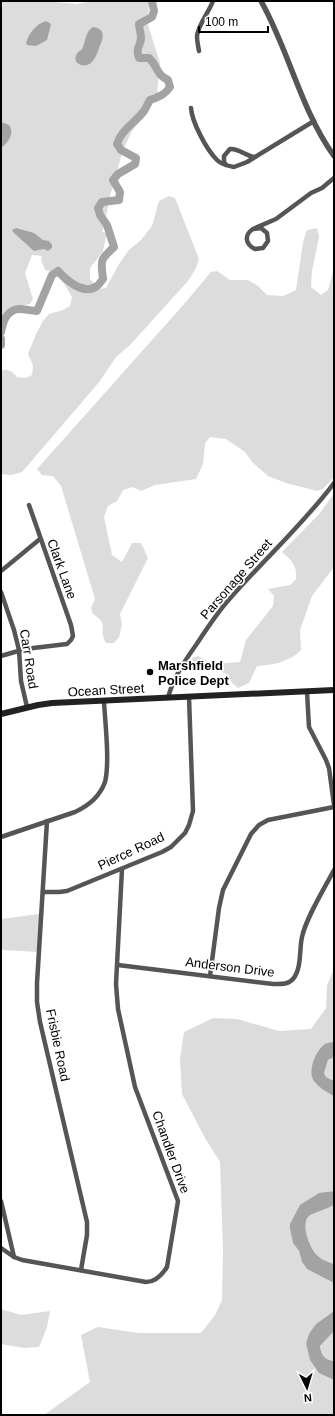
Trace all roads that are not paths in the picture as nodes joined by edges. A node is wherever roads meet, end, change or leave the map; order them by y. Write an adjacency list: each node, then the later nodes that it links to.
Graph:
1 (213, 1): 3 (street)
2 (261, 1): 5 (street)
3 (199, 52)
4 (191, 108): 8 (street)
5 (314, 121): 6 (street); 7 (street)
6 (334, 156)
7 (256, 157): 8 (street); 8 (street)
8 (226, 165)
9 (334, 178): 10 (street)
10 (253, 229): 10 (street)
11 (334, 483): 21 (street, Parsonage Street)
12 (29, 505): 13 (street, Clark Lane)
13 (40, 539): 14 (street); 16 (street, Clark Lane)
14 (1, 571)
15 (1, 592): 16 (street, Carr Road)
16 (19, 650): 17 (street); 23 (street, Carr Road)
17 (1, 656)
18 (334, 690): 19 (main road, Ocean Street)
19 (307, 692): 20 (main road, Ocean Street); 25 (street)
20 (189, 697): 21 (main road, Ocean Street); 28 (street, Pierce Road)
21 (168, 698): 22 (main road, Ocean Street)
22 (104, 701): 23 (main road, Ocean Street); 26 (street)
23 (27, 708): 24 (main road, Ocean Street)
24 (1, 714)
25 (334, 806): 32 (street)
26 (47, 821): 27 (street); 30 (street, Frisbie Road)
27 (1, 837)
28 (122, 869): 30 (street, Pierce Road); 31 (street, Chandler Drive)
29 (334, 870): 32 (street, Anderson Drive)
30 (43, 892): 36 (street, Frisbie Road)
31 (118, 965): 32 (street, Anderson Drive); 36 (street, Chandler Drive)
32 (210, 976)
33 (1, 1201): 35 (street)
34 (1, 1248): 35 (street, Chandler Drive)
35 (14, 1257): 36 (street, Chandler Drive)
36 (82, 1270)

